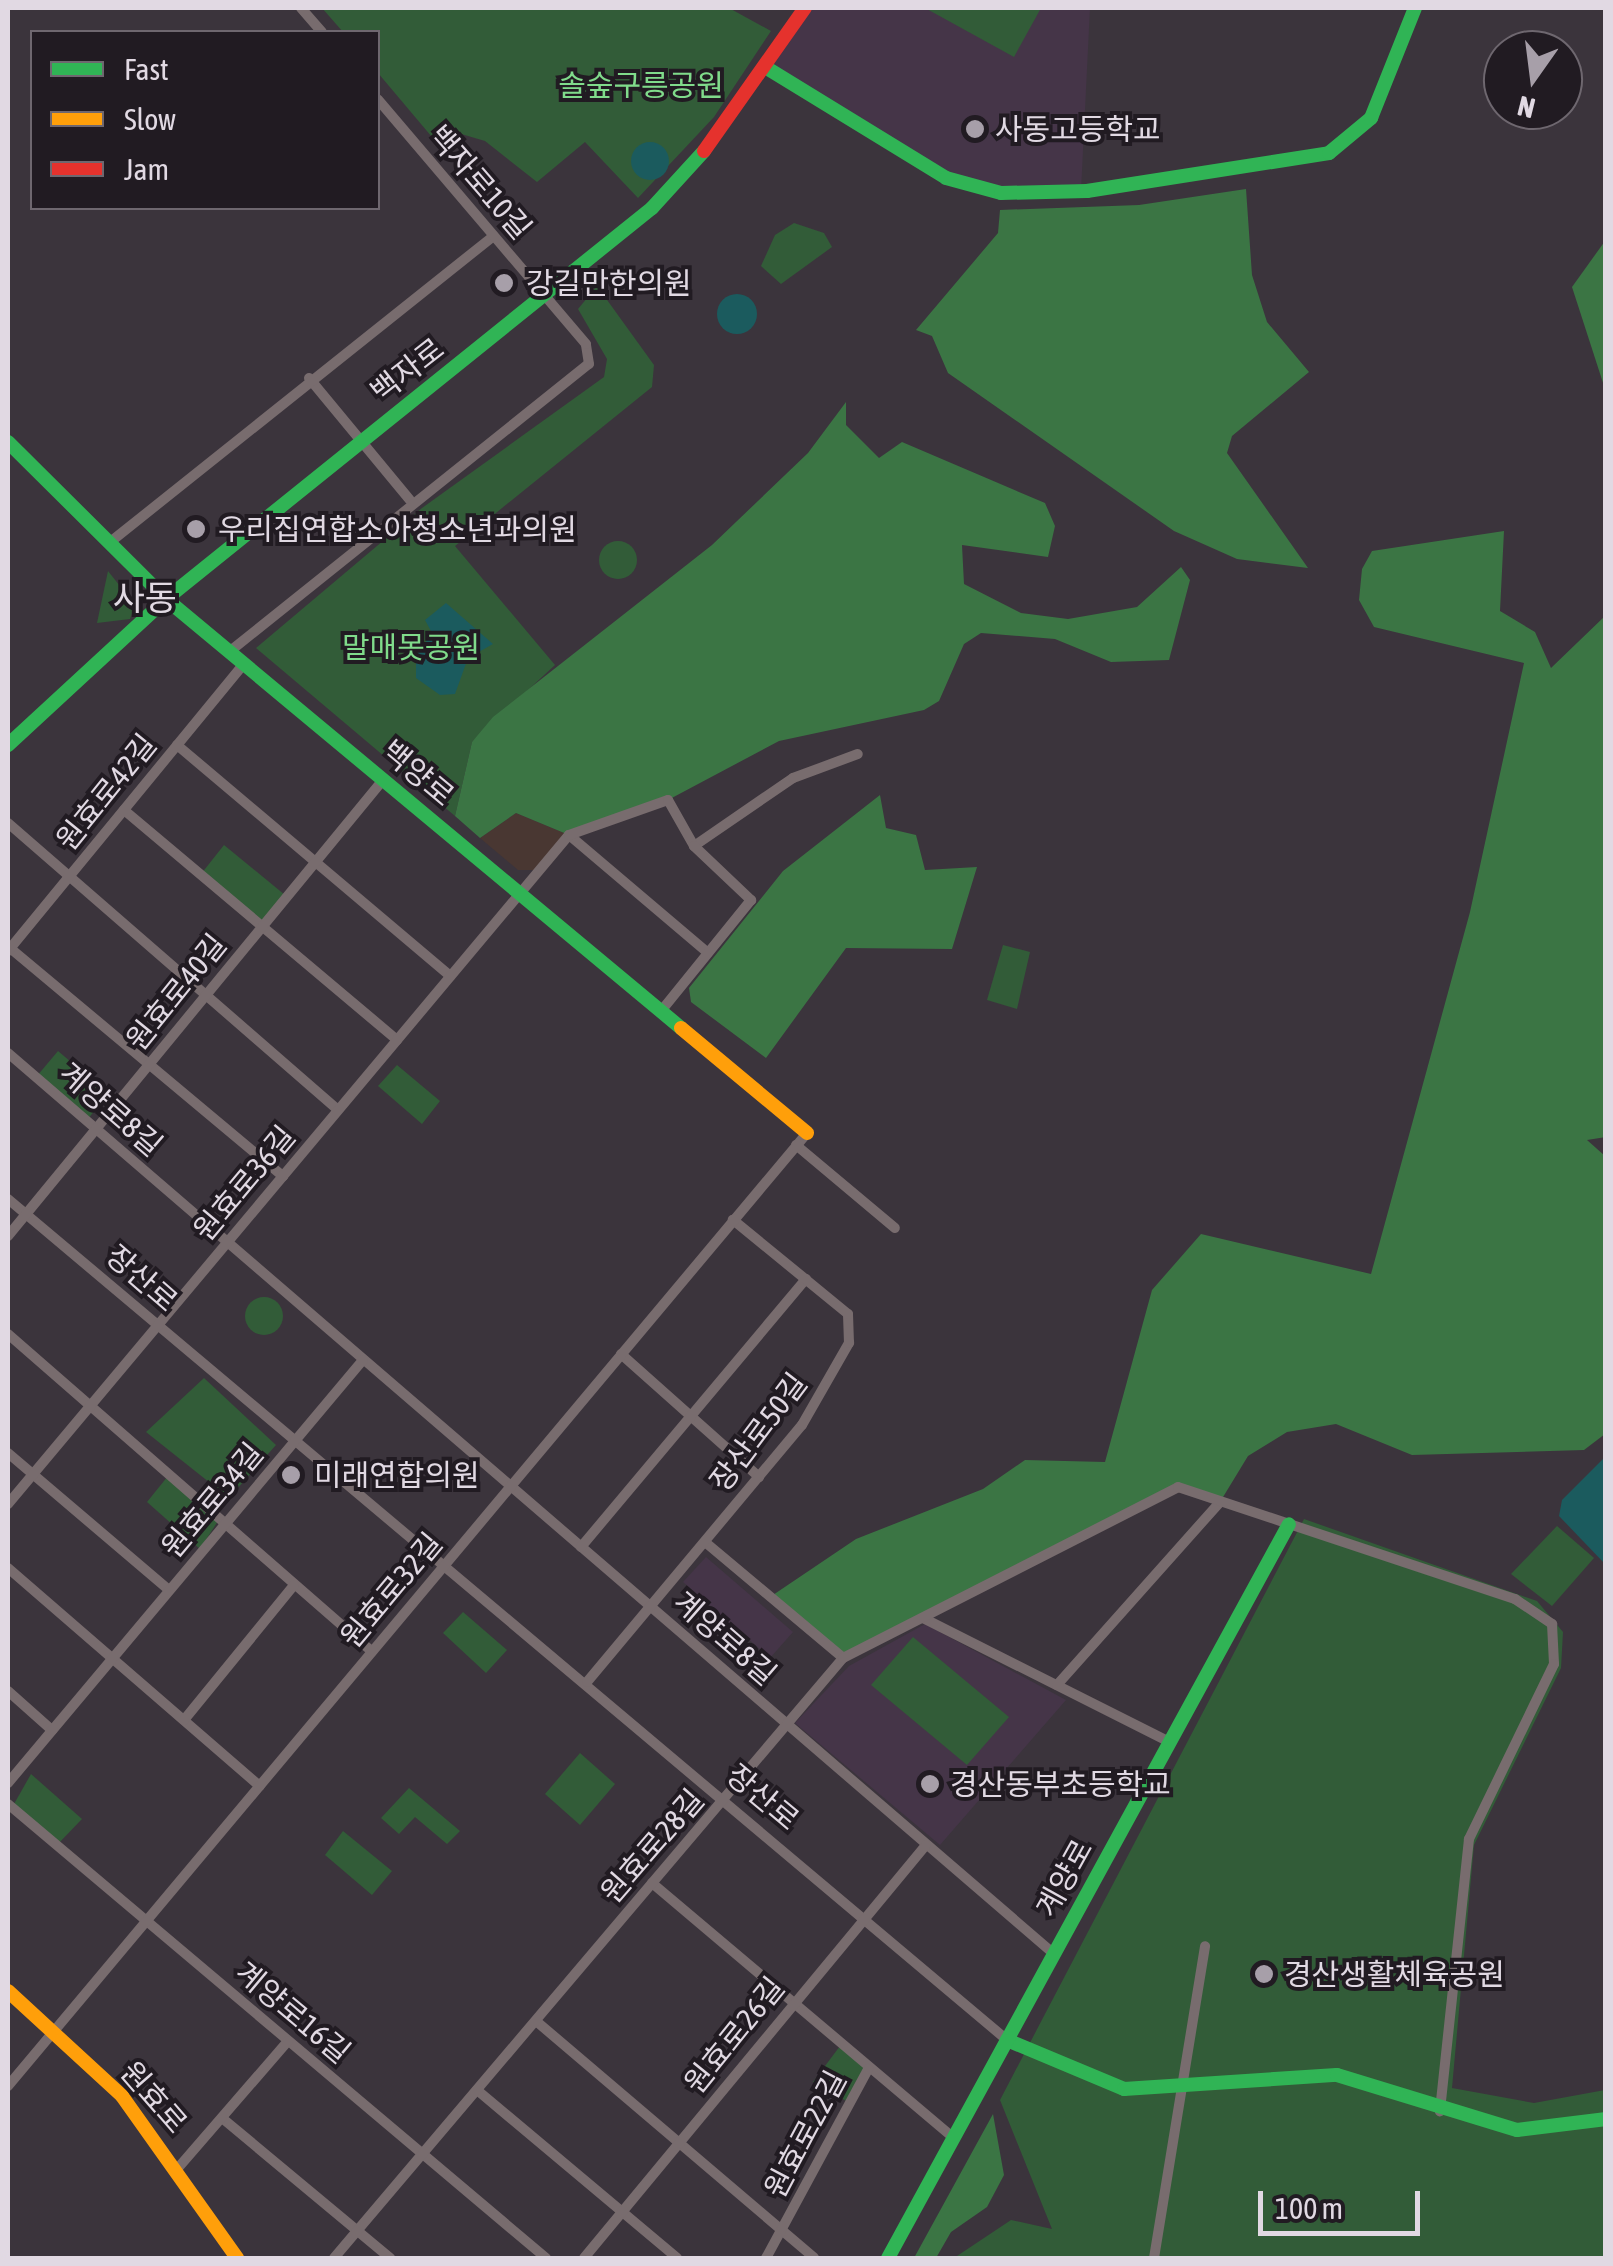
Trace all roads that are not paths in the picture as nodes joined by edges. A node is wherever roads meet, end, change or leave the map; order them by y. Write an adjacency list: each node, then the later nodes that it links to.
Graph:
1 (301, 8): 4 (street)
2 (804, 8): 5 (street, 백자로)
3 (1415, 8): 5 (street)
4 (320, 30)
5 (770, 70): 8 (street, 백자로)
6 (380, 102): 7 (street, 백자로10길)
7 (494, 236): 8 (street, 백자로10길); 9 (street)
8 (546, 296): 10 (street, 백자로); 12 (street, 백자로10길)
9 (309, 378): 10 (street); 13 (street)
10 (361, 441): 12 (street); 14 (street, 백자로)
11 (8, 442): 13 (street, 백양로)
12 (410, 500): 15 (street)
13 (109, 542): 14 (street, 백양로)
14 (166, 599): 15 (street, 백양로); 18 (street, 백자로)
15 (230, 652): 16 (street, 백양로)
16 (244, 664): 17 (street, 원효로42길); 20 (street, 백양로)
17 (178, 744): 21 (street, 원효로42길); 25 (street)
18 (8, 745)
19 (858, 754): 24 (street)
20 (383, 780): 25 (street, 원효로40길); 27 (street, 백양로)
21 (124, 810): 26 (street, 원효로42길); 28 (street)
22 (8, 824): 26 (street)
23 (569, 835): 24 (street); 27 (street, 원효로36길); 30 (street)
24 (694, 846): 30 (street)
25 (315, 863): 28 (street, 원효로40길); 31 (street)
26 (69, 876): 29 (street, 원효로42길); 32 (street)
27 (519, 893): 31 (street, 원효로36길); 33 (street, 백양로)
28 (262, 926): 32 (street, 원효로40길); 34 (street)
29 (9, 949): 36 (street)
30 (708, 953): 33 (street)
31 (450, 976): 34 (street, 원효로36길)
32 (206, 995): 36 (street, 원효로40길); 37 (street)
33 (661, 1011): 39 (street, 백양로)
34 (397, 1040): 37 (street, 원효로36길)
35 (8, 1054): 38 (street, 계양로8길)
36 (150, 1063): 38 (street, 원효로40길); 41 (street)
37 (338, 1110): 41 (street, 원효로36길)
38 (96, 1129): 43 (street, 원효로40길); 47 (street, 계양로8길)
39 (806, 1132): 40 (street, 원효로32길)
40 (796, 1145): 44 (street, 원효로32길); 45 (street)
41 (283, 1176): 47 (street, 원효로36길)
42 (8, 1198): 43 (street, 장산로)
43 (26, 1214): 46 (street, 원효로40길); 49 (street, 장산로)
44 (733, 1220): 48 (street, 장산로50길); 51 (street, 원효로32길)
45 (895, 1228)
46 (8, 1236)
47 (227, 1242): 49 (street, 원효로36길); 52 (street, 계양로8길)
48 (806, 1279): 54 (street); 58 (street, 장산로50길)
49 (158, 1328): 53 (street, 원효로36길); 55 (street, 장산로)
50 (8, 1334): 53 (street)
51 (621, 1354): 54 (street); 59 (street, 원효로32길)
52 (363, 1360): 55 (street); 59 (street, 계양로8길)
53 (90, 1406): 57 (street, 원효로36길); 62 (street)
54 (691, 1416): 58 (street); 65 (street)
55 (293, 1442): 62 (street, 원효로34길); 66 (street, 장산로)
56 (8, 1453): 57 (street)
57 (32, 1475): 61 (street, 원효로36길); 69 (street, 원효로34길)
58 (759, 1476): 64 (street, 장산로50길)
59 (510, 1487): 65 (street, 계양로8길); 66 (street, 원효로32길)
60 (1220, 1502): 63 (street, 원효로28길); 71 (street, 원효로28길); 76 (street)
61 (8, 1504)
62 (224, 1524): 68 (street); 69 (street, 원효로34길)
63 (1289, 1524): 81 (street, 계양로); 102 (street, 원효로28길)
64 (705, 1542): 70 (street, 장산로50길); 74 (street)
65 (581, 1548): 70 (street, 계양로8길)
66 (446, 1564): 72 (street, 원효로32길); 75 (street, 장산로)
67 (8, 1568): 73 (street)
68 (294, 1584): 72 (street); 78 (street)
69 (169, 1590): 73 (street, 원효로34길)
70 (650, 1607): 75 (street, 장산로50길); 79 (street, 계양로8길)
71 (924, 1618): 74 (street, 원효로28길); 76 (street)
72 (372, 1652): 83 (street, 원효로32길)
73 (112, 1658): 78 (street); 80 (street, 원효로34길)
74 (843, 1658): 79 (street, 원효로28길)
75 (586, 1682): 84 (street, 장산로)
76 (1057, 1685): 81 (street)
77 (8, 1691): 80 (street)
78 (184, 1720): 83 (street)
79 (786, 1725): 84 (street, 원효로28길); 86 (street, 계양로8길)
80 (52, 1730): 82 (street, 원효로34길)
81 (1170, 1742): 91 (street, 계양로)
82 (8, 1783)
83 (260, 1786): 89 (street, 원효로32길)
84 (724, 1801): 87 (street, 원효로28길); 88 (street, 장산로)
85 (8, 1804): 89 (street, 계양로16길)
86 (926, 1845): 88 (street, 원효로26길); 91 (street, 계양로8길)
87 (652, 1883): 93 (street, 원효로22길); 94 (street, 원효로28길)
88 (865, 1918): 93 (street, 원효로26길); 96 (street, 장산로)
89 (147, 1922): 95 (street, 원효로32길); 97 (street, 계양로16길)
90 (1205, 1946): 100 (street)
91 (1054, 1954): 96 (street, 계양로)
92 (8, 1990): 95 (street, 원효로)
93 (793, 2003): 98 (street, 원효로22길); 106 (street, 원효로26길)
94 (536, 2021): 101 (street, 원효로28길); 106 (street)
95 (53, 2034): 99 (street, 원효로32길); 108 (street, 원효로)
96 (1007, 2040): 100 (street, 장산로); 105 (street, 계양로)
97 (288, 2041): 103 (street); 107 (street, 계양로16길)
98 (868, 2069): 105 (street); 110 (street, 원효로22길)
99 (8, 2086)
100 (1176, 2088): 102 (street, 장산로); 121 (street)
101 (477, 2090): 107 (street, 원효로28길); 109 (street)
102 (1440, 2113): 104 (street, 장산로)
103 (222, 2118): 108 (street); 111 (street)
104 (1606, 2119)
105 (954, 2138): 120 (street, 계양로)
106 (678, 2143): 109 (street, 원효로26길); 110 (street)
107 (422, 2154): 111 (street, 원효로28길); 115 (street, 계양로16길)
108 (178, 2168): 112 (street, 원효로)
109 (621, 2212): 116 (street, 원효로26길); 117 (street)
110 (781, 2230): 118 (street, 원효로22길); 119 (street)
111 (358, 2231): 113 (street, 원효로28길); 114 (street)
112 (237, 2258)
113 (334, 2258)
114 (390, 2258)
115 (546, 2258)
116 (584, 2258)
117 (676, 2258)
118 (766, 2258)
119 (814, 2258)
120 (888, 2258)
121 (1154, 2258)

